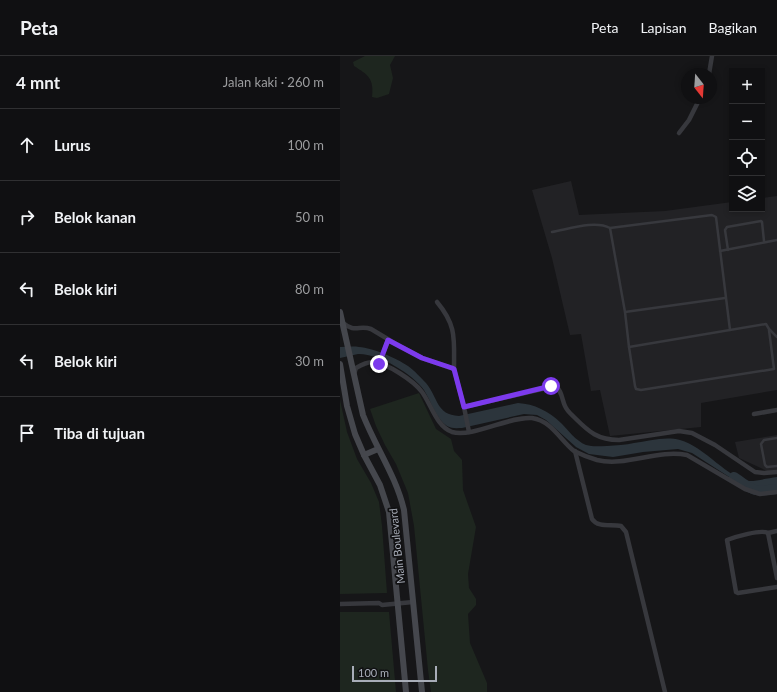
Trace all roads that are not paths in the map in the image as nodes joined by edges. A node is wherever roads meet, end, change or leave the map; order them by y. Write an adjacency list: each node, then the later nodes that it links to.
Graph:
1 (712, 56): 2 (street)
2 (710, 68)
3 (697, 104): 4 (street)
4 (679, 133)
5 (610, 228): 6 (lane); 10 (lane); 14 (lane)
6 (552, 232)
7 (777, 240): 8 (lane)
8 (764, 241): 9 (lane); 9 (lane)
9 (728, 250): 10 (lane)
10 (720, 251): 11 (lane)
11 (725, 298): 14 (lane); 17 (lane)
12 (437, 302): 23 (street)
13 (340, 312): 15 (main road, Main Boulevard)
14 (625, 312): 20 (lane)
15 (343, 323): 19 (street); 25 (main road, Main Boulevard)
16 (769, 329): 17 (lane); 18 (lane); 24 (lane)
17 (730, 330): 20 (lane)
18 (777, 337)
19 (388, 340): 21 (street); 23 (street)
20 (629, 347): 24 (lane)
21 (379, 362): 25 (street); 30 (street)
22 (340, 365): 26 (main road, Main Boulevard)
23 (453, 368): 27 (street)
24 (776, 369)
25 (354, 374): 32 (main road, Main Boulevard)
26 (341, 376): 34 (main road, Main Boulevard)
27 (464, 407): 30 (street); 36 (street)
28 (777, 410): 29 (street)
29 (754, 414)
30 (469, 430): 33 (street)
31 (777, 438): 35 (lane)
32 (378, 448): 34 (main road); 43 (main road, Main Boulevard)
33 (575, 451): 37 (street); 48 (street)
34 (364, 455): 44 (main road, Main Boulevard)
35 (777, 466)
36 (777, 472)
37 (777, 492)
38 (777, 532): 39 (street)
39 (768, 533): 40 (street); 42 (street)
40 (775, 555): 41 (street)
41 (777, 578)
42 (777, 587)
43 (413, 602): 44 (street); 47 (main road, Main Boulevard)
44 (395, 603): 45 (street); 46 (main road, Main Boulevard)
45 (340, 604)
46 (406, 692)
47 (422, 692)
48 (666, 692)

